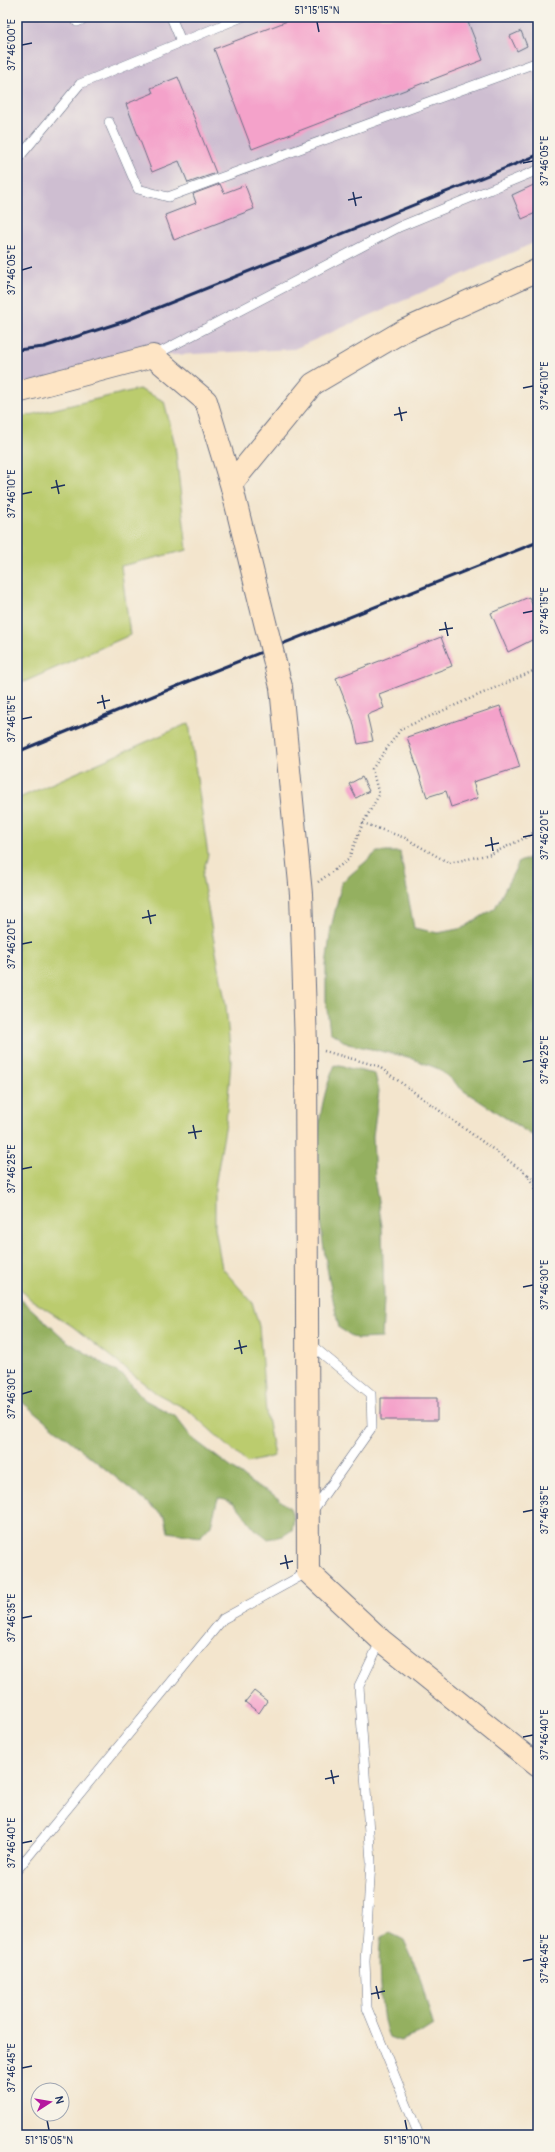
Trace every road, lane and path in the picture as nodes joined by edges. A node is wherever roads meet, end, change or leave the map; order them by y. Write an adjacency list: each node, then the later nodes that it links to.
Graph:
1 (89, 17): 4 (lane)
2 (171, 17): 5 (lane)
3 (242, 17): 5 (lane)
4 (77, 22)
5 (181, 41): 8 (lane)
6 (538, 62): 7 (lane)
7 (109, 122)
8 (17, 160)
9 (538, 170): 11 (lane)
10 (538, 270): 13 (street)
11 (153, 356): 12 (street); 13 (street)
12 (17, 392)
13 (231, 484): 17 (street, bridge)
14 (538, 669): 15 (path)
15 (363, 822): 16 (path); 17 (path)
16 (538, 824)
17 (301, 894): 18 (street)
18 (306, 1046): 19 (path); 22 (street)
19 (527, 1174): 20 (path); 21 (path)
20 (538, 1181)
21 (538, 1193)
22 (307, 1340): 23 (street); 23 (lane)
23 (308, 1519): 24 (street)
24 (308, 1572): 25 (street); 27 (lane)
25 (381, 1640): 26 (street); 28 (lane)
26 (538, 1766)
27 (17, 1870)
28 (419, 2135)

